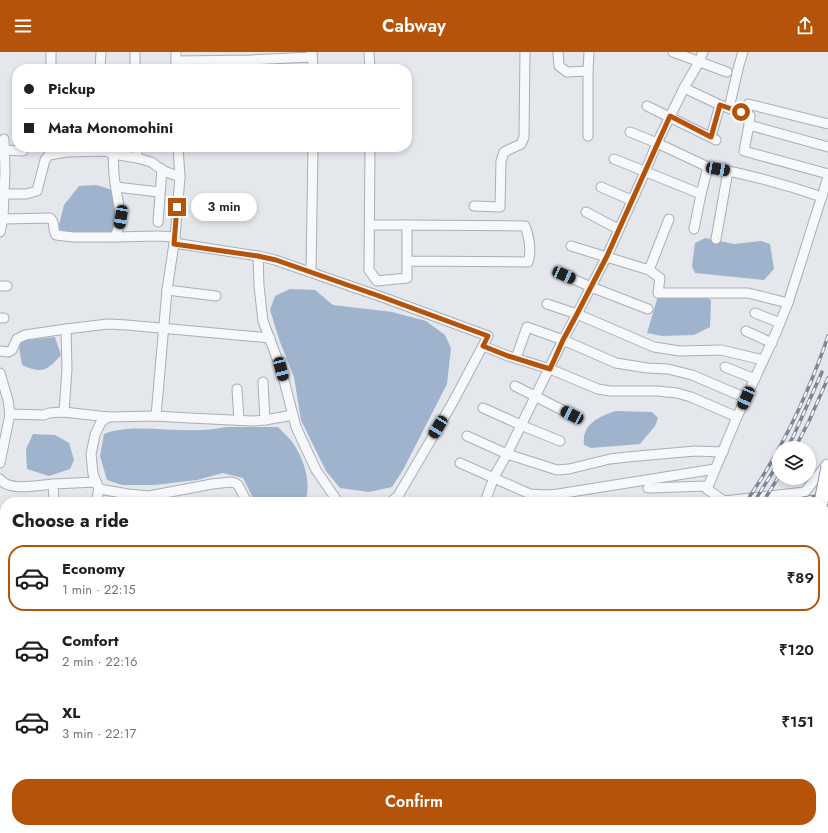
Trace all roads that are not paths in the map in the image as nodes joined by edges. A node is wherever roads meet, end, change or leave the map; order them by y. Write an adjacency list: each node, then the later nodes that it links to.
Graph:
1 (51, 52): 17 (street)
2 (100, 52): 18 (street)
3 (135, 52): 19 (street)
4 (369, 52): 20 (street)
5 (525, 52): 60 (street)
6 (558, 52): 21 (street)
7 (589, 52): 21 (street)
8 (673, 52): 16 (street)
9 (703, 52): 16 (street)
10 (743, 52): 27 (street)
11 (278, 55): 12 (street); 14 (street)
12 (312, 55)
13 (215, 56): 14 (street); 15 (street)
14 (251, 56)
15 (176, 61)
16 (699, 62): 22 (street); 23 (street)
17 (50, 64)
18 (100, 64)
19 (135, 64)
20 (370, 64)
21 (588, 71): 32 (street)
22 (727, 72)
23 (684, 88): 25 (street); 28 (street)
24 (748, 104): 29 (street)
25 (720, 105): 27 (street); 28 (street)
26 (647, 106): 28 (street)
27 (729, 108): 30 (street)
28 (670, 116): 34 (street)
29 (828, 124)
30 (749, 126): 35 (street); 51 (street)
31 (630, 132): 34 (street)
32 (588, 136)
33 (4, 139): 36 (street)
34 (657, 143): 47 (street); 50 (street)
35 (828, 147)
36 (5, 150): 37 (street); 56 (street)
37 (12, 150)
38 (49, 152): 56 (street)
39 (108, 152): 53 (street)
40 (115, 152): 45 (street)
41 (137, 152): 45 (street)
42 (178, 152): 52 (street)
43 (313, 152): 78 (street)
44 (370, 152): 65 (street)
45 (137, 158): 48 (street)
46 (614, 159): 50 (street)
47 (708, 167): 49 (street); 57 (street)
48 (162, 169): 52 (street); 55 (street)
49 (728, 170): 58 (street); 71 (street)
50 (645, 172): 57 (street); 59 (street)
51 (828, 175): 58 (street)
52 (180, 177): 72 (street)
53 (116, 186): 55 (street); 70 (street)
54 (601, 187): 59 (street)
55 (159, 192): 64 (street)
56 (2, 194): 62 (street)
57 (701, 194): 67 (street)
58 (822, 197): 83 (street)
59 (631, 200): 68 (street)
60 (474, 206)
61 (586, 212): 68 (street)
62 (3, 219): 69 (street); 70 (street)
63 (669, 219): 77 (street)
64 (158, 222)
65 (370, 225): 66 (street); 76 (street)
66 (407, 225): 76 (street); 76 (street)
67 (694, 229)
68 (618, 230): 75 (street)
69 (0, 232)
70 (115, 237): 72 (street)
71 (716, 239)
72 (174, 240): 74 (street); 81 (street)
73 (571, 246): 75 (street)
74 (258, 256): 78 (street); 92 (street)
75 (607, 256): 77 (street); 80 (street)
76 (407, 261)
77 (649, 270): 83 (street)
78 (311, 272): 95 (street)
79 (564, 275): 80 (street)
80 (591, 287): 85 (street); 87 (street)
81 (167, 290): 82 (street); 89 (street)
82 (216, 296)
83 (788, 303): 88 (street)
84 (547, 304): 87 (street)
85 (648, 309)
86 (755, 313): 88 (street)
87 (577, 314): 93 (street); 98 (street)
88 (780, 322): 94 (street)
89 (165, 328): 90 (street); 92 (street); 114 (street)
90 (66, 329): 96 (street); 110 (street)
91 (746, 331): 94 (street)
92 (270, 338): 112 (street)
93 (563, 340): 97 (street); 100 (street); 108 (street)
94 (772, 343): 98 (street)
95 (485, 347): 97 (street); 143 (street)
96 (0, 351)
97 (512, 357): 100 (street)
98 (764, 360): 102 (street)
99 (725, 367): 102 (street)
100 (550, 369): 107 (street); 116 (street)
101 (0, 374): 104 (street)
102 (755, 379): 108 (street)
103 (264, 382): 118 (street)
104 (2, 384): 111 (street)
105 (516, 386): 107 (street)
106 (237, 389): 117 (street)
107 (535, 396): 113 (street); 119 (street)
108 (746, 398): 116 (street)
109 (483, 408): 119 (street)
110 (64, 412): 111 (street); 115 (street)
111 (10, 414): 124 (street)
112 (293, 415): 118 (street); 142 (street)
113 (572, 415)
114 (156, 416): 115 (street); 117 (street)
115 (108, 417): 132 (street)
116 (737, 417): 122 (street)
117 (239, 420): 118 (street)
118 (265, 420)
119 (521, 425): 121 (street); 123 (street)
120 (467, 436): 123 (street)
121 (560, 441)
122 (723, 452): 123 (street); 128 (street)
123 (507, 454): 129 (street)
124 (0, 463)
125 (460, 463): 129 (street)
126 (828, 463): 146 (street)
127 (828, 467): 147 (highway, bridge)
128 (715, 469): 129 (street); 133 (street)
129 (494, 477): 144 (street)
130 (0, 479): 131 (street)
131 (53, 484): 132 (street); 136 (street)
132 (97, 486): 135 (street); 137 (street)
133 (708, 486): 134 (street); 145 (street)
134 (648, 488)
135 (115, 492): 138 (street); 139 (street)
136 (54, 497)
137 (96, 497)
138 (115, 497)
139 (139, 497)
140 (157, 497): 141 (street)
141 (244, 497)
142 (335, 497)
143 (397, 497)
144 (487, 497)
145 (718, 497)
146 (759, 497)
147 (822, 497)

